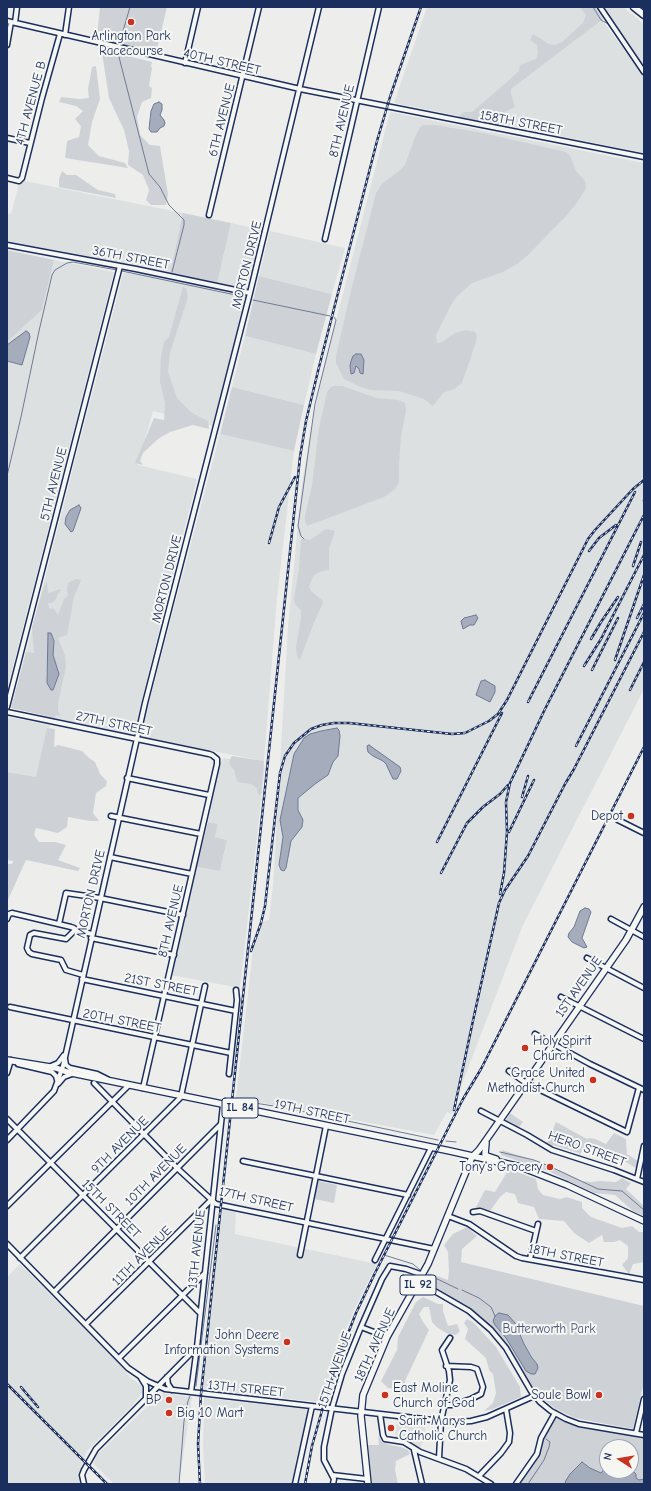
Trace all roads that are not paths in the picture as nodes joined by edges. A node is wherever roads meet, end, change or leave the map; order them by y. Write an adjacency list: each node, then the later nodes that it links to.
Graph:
1 (17, 7): 12 (street)
2 (69, 7): 14 (street)
3 (198, 7): 16 (street)
4 (259, 7): 18 (street, 6TH AVENUE)
5 (319, 7): 19 (street, MORTON DRIVE)
6 (379, 7): 24 (street, 8TH AVENUE)
7 (600, 7): 17 (street)
8 (634, 7): 11 (highway)
9 (640, 7): 10 (highway)
10 (644, 11)
11 (644, 15)
12 (11, 22): 13 (street, 40TH STREET); 15 (street)
13 (60, 34): 14 (street, 40TH STREET); 27 (street, 4TH AVENUE B)
14 (65, 35): 16 (street, 40TH STREET)
15 (7, 45)
16 (185, 63): 18 (street, 40TH STREET)
17 (644, 72)
18 (243, 77): 20 (street, 40TH STREET); 30 (street, 6TH AVENUE)
19 (302, 77): 20 (street); 21 (street, MORTON DRIVE); 22 (street)
20 (289, 87): 21 (street, 40TH STREET); 23 (street)
21 (300, 89): 22 (street, 40TH STREET); 23 (street, MORTON DRIVE)
22 (312, 92): 23 (street); 24 (street, 40TH STREET)
23 (297, 100): 34 (street, MORTON DRIVE)
24 (358, 101): 25 (street, 40TH STREET); 31 (street, 8TH AVENUE)
25 (387, 106): 28 (street, 158TH STREET)
26 (7, 138): 27 (street)
27 (30, 143): 29 (street, 4TH AVENUE B)
28 (644, 157)
29 (7, 178)
30 (209, 215)
31 (325, 239)
32 (7, 245): 33 (street, 36TH STREET)
33 (120, 266): 34 (street, 36TH STREET); 35 (street, 5TH AVENUE)
34 (250, 293): 37 (street, MORTON DRIVE)
35 (7, 707)
36 (7, 712): 38 (street, 27TH STREET)
37 (139, 729): 38 (street, MORTON DRIVE); 39 (street)
38 (137, 739): 39 (street, 27TH STREET); 41 (street, MORTON DRIVE)
39 (151, 742): 40 (street, 27TH STREET)
40 (216, 758): 42 (street, 8TH AVENUE)
41 (127, 778): 42 (street); 44 (street, MORTON DRIVE)
42 (209, 795): 47 (street, 8TH AVENUE)
43 (111, 816): 44 (street)
44 (118, 817): 47 (street); 48 (street, MORTON DRIVE)
45 (618, 820): 46 (street)
46 (644, 833)
47 (200, 834): 49 (street, 8TH AVENUE)
48 (110, 857): 49 (street); 50 (street, MORTON DRIVE)
49 (192, 874): 52 (street, 8TH AVENUE)
50 (100, 898): 52 (street); 55 (street); 58 (street, MORTON DRIVE)
51 (644, 906): 57 (main road, 1ST AVENUE)
52 (183, 915): 60 (street, 8TH AVENUE)
53 (7, 919): 55 (street)
54 (611, 919): 57 (street)
55 (59, 924): 56 (street)
56 (75, 930): 58 (street); 63 (street, 21ST STREET)
57 (631, 930): 59 (street); 62 (main road, 1ST AVENUE)
58 (91, 936): 60 (street); 63 (street, MORTON DRIVE)
59 (644, 937)
60 (174, 955): 67 (street, 8TH AVENUE)
61 (587, 958): 62 (street)
62 (606, 968): 65 (street); 70 (main road, 1ST AVENUE)
63 (82, 977): 67 (street, 21ST STREET); 73 (street, MORTON DRIVE)
64 (205, 986): 69 (street)
65 (644, 988)
66 (236, 990): 72 (street)
67 (164, 997): 69 (street, 21ST STREET); 75 (street, 8TH AVENUE)
68 (561, 998): 70 (street)
69 (201, 1003): 72 (street, 21ST STREET); 78 (street)
70 (579, 1006): 76 (street); 77 (main road, 1ST AVENUE)
71 (10, 1007): 73 (street, 20TH STREET)
72 (236, 1011): 79 (street)
73 (72, 1021): 75 (street, 20TH STREET); 80 (street, MORTON DRIVE)
74 (535, 1034): 77 (street)
75 (155, 1038): 78 (street, 20TH STREET); 93 (street, 8TH AVENUE)
76 (644, 1039)
77 (553, 1044): 91 (main road, 1ST AVENUE); 94 (street)
78 (192, 1045): 79 (street, 20TH STREET); 97 (street)
79 (231, 1053): 87 (street)
80 (65, 1054): 82 (street); 83 (street, MORTON DRIVE); 88 (street)
81 (10, 1060): 82 (main road, 19TH STREET / IL 84); 85 (street); 89 (street)
82 (46, 1066): 83 (main road, 19TH STREET / IL 84)
83 (61, 1070): 86 (main road, 19TH STREET / IL 84); 89 (street, MORTON DRIVE)
84 (509, 1072): 91 (street)
85 (7, 1073)
86 (75, 1074): 88 (main road, 19TH STREET / IL 84); 96 (street)
87 (229, 1074)
88 (112, 1081): 92 (main road, 19TH STREET / IL 84)
89 (57, 1083): 96 (street, MORTON DRIVE)
90 (94, 1083): 98 (street, 17TH STREET)
91 (526, 1083): 94 (street); 102 (main road, 1ST AVENUE)
92 (129, 1085): 93 (main road, 19TH STREET / IL 84); 98 (street)
93 (143, 1088): 97 (main road, 19TH STREET / IL 84)
94 (639, 1088): 95 (street)
95 (644, 1090)
96 (54, 1091): 105 (street, MORTON DRIVE)
97 (181, 1096): 99 (main road, 19TH STREET / IL 84); 106 (street, 9TH AVENUE)
98 (111, 1101): 106 (street, 17TH STREET); 113 (street)
99 (223, 1105): 103 (street, 13TH AVENUE); 104 (main road, 19TH STREET / IL 84)
100 (481, 1111): 102 (street, HERO STREET)
101 (7, 1119): 105 (street, 15TH STREET)
102 (500, 1120): 108 (main road, 1ST AVENUE); 117 (street, HERO STREET)
103 (221, 1124): 115 (street, 10TH AVENUE); 121 (street, 13TH AVENUE)
104 (326, 1126): 110 (main road, 19TH STREET / IL 84); 116 (street)
105 (17, 1130): 107 (street, MORTON DRIVE); 113 (street, 15TH STREET)
106 (145, 1134): 115 (street, 17TH STREET); 120 (street, 9TH AVENUE)
107 (7, 1140)
108 (486, 1140): 111 (main road, 1ST AVENUE); 114 (main road)
109 (644, 1146): 117 (street)
110 (431, 1148): 111 (main road, 19TH STREET / IL 84); 119 (street)
111 (472, 1157): 114 (main road, 19TH STREET); 124 (main road, 18TH AVENUE / IL 92)
112 (243, 1161): 116 (street)
113 (50, 1163): 120 (street, 15TH STREET); 122 (street)
114 (521, 1167): 125 (main road)
115 (178, 1168): 121 (street, 17TH STREET); 128 (street, 10TH AVENUE)
116 (315, 1176): 119 (street); 126 (street)
117 (637, 1179): 118 (street, HERO STREET)
118 (644, 1182)
119 (408, 1195): 130 (street)
120 (83, 1196): 128 (street, 15TH STREET); 134 (street, 9TH AVENUE)
121 (212, 1201): 126 (street, 17TH STREET); 137 (street, 11TH AVENUE); 138 (street, 13TH AVENUE)
122 (7, 1206)
123 (473, 1212): 129 (street)
124 (448, 1216): 132 (main road, 18TH AVENUE / IL 92); 135 (street, 18TH STREET)
125 (644, 1220)
126 (306, 1222): 130 (street, 17TH STREET); 133 (street)
127 (538, 1224): 129 (street)
128 (116, 1229): 137 (street, 15TH STREET); 142 (street, 10TH AVENUE)
129 (536, 1231): 135 (street)
130 (386, 1239): 132 (street, 17TH STREET); 136 (street)
131 (7, 1244): 134 (street, 13TH STREET)
132 (434, 1249): 139 (main road, 18TH AVENUE / IL 92)
133 (300, 1255)
134 (20, 1258): 142 (street, 13TH STREET)
135 (530, 1259): 140 (street, 18TH STREET)
136 (375, 1260)
137 (149, 1262): 143 (street, 15TH STREET); 145 (street, 11TH AVENUE)
138 (205, 1273): 143 (street); 144 (street, 13TH AVENUE)
139 (423, 1276): 141 (main road, 18TH AVENUE / IL 92); 146 (street, 15TH AVENUE)
140 (644, 1280)
141 (419, 1282): 147 (main road, 18TH AVENUE / IL 92); 157 (street)
142 (54, 1292): 145 (street, 13TH STREET)
143 (182, 1296): 144 (street, 15TH STREET); 150 (street)
144 (200, 1313): 149 (street, 13TH AVENUE)
145 (86, 1324): 150 (street, 13TH STREET)
146 (361, 1327): 147 (street); 162 (street, 15TH AVENUE)
147 (387, 1337): 164 (main road, 18TH AVENUE / IL 92)
148 (450, 1338): 151 (street)
149 (197, 1347): 153 (street); 156 (street, 13TH AVENUE)
150 (119, 1358): 152 (street, 13TH STREET)
151 (446, 1366): 160 (street); 160 (street)
152 (140, 1376): 154 (street, 13TH STREET); 158 (street)
153 (167, 1377): 154 (street); 155 (street)
154 (158, 1386): 155 (street, 13TH STREET); 158 (street)
155 (172, 1390): 156 (street, 13TH STREET)
156 (191, 1392): 161 (street, 13TH STREET)
157 (534, 1396): 163 (street, 13TH STREET); 165 (street)
158 (146, 1399): 175 (street)
159 (644, 1399): 168 (street)
160 (445, 1405): 167 (street)
161 (312, 1406): 162 (street, 13TH STREET); 176 (street)
162 (332, 1408): 164 (street, 13TH STREET); 172 (street, 15TH AVENUE)
163 (506, 1409): 167 (street, 13TH STREET); 173 (street)
164 (361, 1411): 166 (street, 13TH STREET); 174 (main road, 18TH AVENUE / IL 92)
165 (555, 1413): 168 (street); 180 (street)
166 (380, 1414): 167 (street, 13TH STREET); 170 (street)
167 (441, 1421): 171 (street)
168 (636, 1433): 169 (street)
169 (644, 1435)
170 (414, 1450): 171 (street); 178 (street)
171 (439, 1458): 173 (street)
172 (332, 1475): 174 (street); 177 (street, 15TH AVENUE)
173 (479, 1476): 179 (street)
174 (367, 1481)
175 (84, 1484)
176 (296, 1484)
177 (333, 1484)
178 (422, 1484)
179 (491, 1484)
180 (516, 1484)

